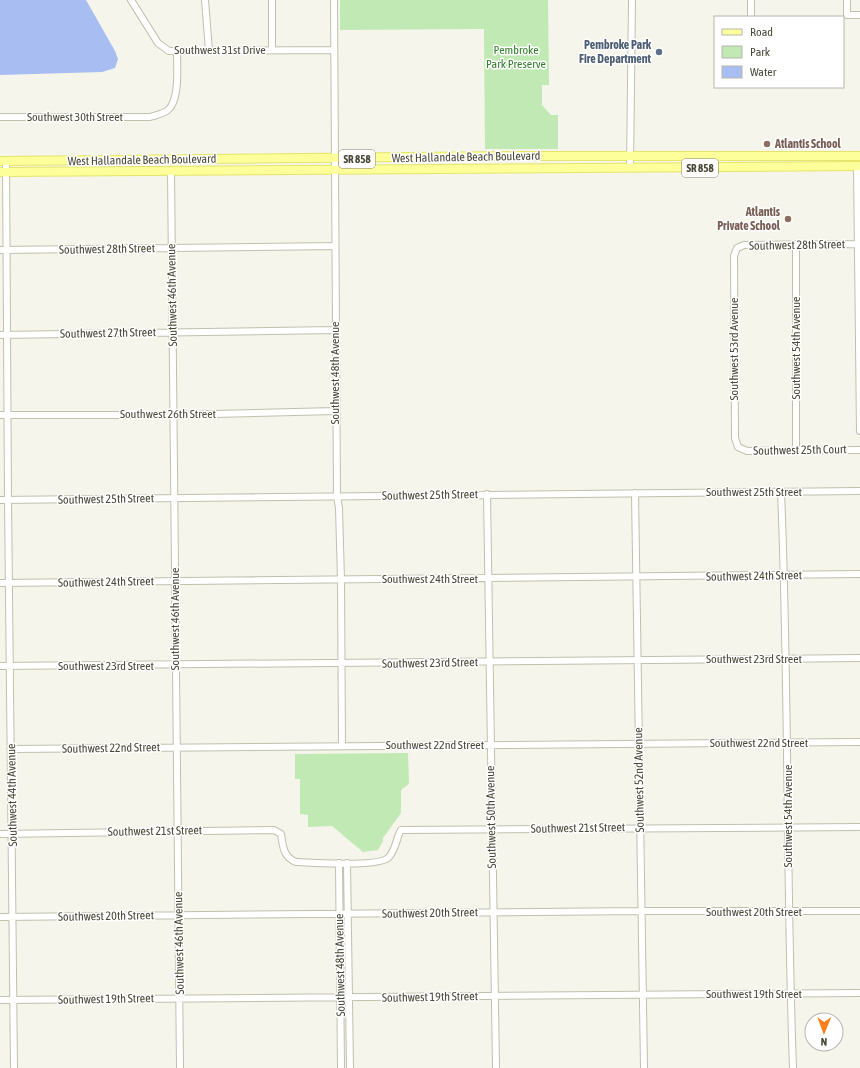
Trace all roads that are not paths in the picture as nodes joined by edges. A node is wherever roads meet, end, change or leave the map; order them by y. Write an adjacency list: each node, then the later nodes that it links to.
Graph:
1 (131, 0): 13 (street, Southwest 31st Drive)
2 (204, 0): 12 (street)
3 (272, 0): 10 (street)
4 (334, 0): 11 (street, Southwest 48th Avenue)
5 (632, 0): 17 (street)
6 (751, 0): 9 (street)
7 (847, 0): 8 (street)
8 (860, 15)
9 (752, 16)
10 (272, 50): 11 (street, Southwest 31st Drive); 12 (street, Southwest 31st Drive)
11 (334, 50): 19 (street, Southwest 48th Avenue)
12 (209, 51): 13 (street, Southwest 31st Drive)
13 (177, 52): 14 (street, Southwest 30th Street)
14 (0, 118)
15 (522, 156): 17 (main road, West Hallandale Beach Boulevard / SR 858); 19 (main road, West Hallandale Beach Boulevard / SR 858); 23 (main road)
16 (860, 156): 17 (main road, West Hallandale Beach Boulevard / SR 858)
17 (630, 157): 25 (street)
18 (233, 159): 19 (main road, West Hallandale Beach Boulevard / SR 858); 20 (main road, West Hallandale Beach Boulevard / SR 858); 26 (main road)
19 (334, 159): 24 (street, Southwest 48th Avenue)
20 (169, 160): 21 (main road, West Hallandale Beach Boulevard / SR 858); 27 (main road)
21 (3, 161): 28 (street, Southwest 44th Avenue)
22 (858, 166): 25 (main road, West Hallandale Beach Boulevard / SR 858); 30 (street)
23 (540, 167): 24 (main road, West Hallandale Beach Boulevard / SR 858); 25 (main road, West Hallandale Beach Boulevard / SR 858)
24 (335, 168): 26 (main road, West Hallandale Beach Boulevard / SR 858); 31 (street, Southwest 48th Avenue)
25 (630, 168)
26 (171, 170): 27 (main road, West Hallandale Beach Boulevard / SR 858); 32 (street, Southwest 46th Avenue)
27 (117, 171): 28 (main road, West Hallandale Beach Boulevard / SR 858)
28 (3, 172): 34 (street, Southwest 44th Avenue)
29 (796, 244): 30 (street, Southwest 28th Street); 33 (street, Southwest 28th Street); 46 (street, Southwest 54th Avenue)
30 (857, 244): 43 (street)
31 (335, 246): 32 (street, Southwest 28th Street); 35 (street, Southwest 48th Avenue)
32 (172, 248): 34 (street, Southwest 28th Street); 36 (street, Southwest 46th Avenue)
33 (737, 248): 44 (street, Southwest 53rd Avenue)
34 (3, 250): 38 (street, Southwest 44th Avenue)
35 (335, 330): 36 (street, Southwest 27th Street); 39 (street, Southwest 48th Avenue)
36 (172, 333): 38 (street, Southwest 27th Street); 42 (street, Southwest 46th Avenue)
37 (0, 335): 38 (street, Southwest 27th Street)
38 (7, 335): 41 (street, Southwest 44th Avenue)
39 (335, 411): 42 (street, Southwest 26th Street); 51 (street, Southwest 48th Avenue)
40 (0, 415): 41 (street, Southwest 26th Street)
41 (7, 415): 42 (street, Southwest 26th Street); 54 (street, Southwest 44th Avenue)
42 (173, 415): 52 (street, Southwest 46th Avenue)
43 (860, 431)
44 (740, 449): 46 (street, Southwest 25th Court)
45 (860, 450): 46 (street, Southwest 25th Court)
46 (796, 451)
47 (860, 491): 48 (street, Southwest 25th Street)
48 (781, 492): 49 (street, Southwest 25th Street); 56 (street, Southwest 54th Avenue)
49 (635, 493): 50 (street, Southwest 25th Street); 57 (street, Southwest 52nd Avenue)
50 (487, 494): 51 (street, Southwest 25th Street); 58 (street, Southwest 50th Avenue)
51 (336, 496): 52 (street, Southwest 25th Street); 59 (street, Southwest 48th Avenue)
52 (174, 498): 54 (street, Southwest 25th Street); 60 (street, Southwest 46th Avenue)
53 (0, 500): 54 (street, Southwest 25th Street)
54 (8, 500): 62 (street, Southwest 44th Avenue)
55 (860, 574): 56 (street, Southwest 24th Street)
56 (785, 575): 57 (street, Southwest 24th Street); 64 (street, Southwest 54th Avenue)
57 (636, 577): 58 (street, Southwest 24th Street); 65 (street, Southwest 52nd Avenue)
58 (488, 578): 59 (street, Southwest 24th Street); 66 (street, Southwest 50th Avenue)
59 (341, 580): 60 (street, Southwest 24th Street); 67 (street, Southwest 48th Avenue)
60 (175, 581): 62 (street, Southwest 24th Street); 68 (street, Southwest 46th Avenue)
61 (0, 583): 62 (street, Southwest 24th Street)
62 (9, 583): 70 (street, Southwest 44th Avenue)
63 (860, 658): 64 (street, Southwest 23rd Street)
64 (786, 659): 65 (street, Southwest 23rd Street); 72 (street, Southwest 54th Avenue)
65 (638, 660): 66 (street, Southwest 23rd Street); 73 (street, Southwest 52nd Avenue)
66 (489, 662): 67 (street, Southwest 23rd Street); 74 (street, Southwest 50th Avenue)
67 (341, 664): 68 (street, Southwest 23rd Street); 75 (street, Southwest 48th Avenue)
68 (175, 665): 70 (street, Southwest 23rd Street); 76 (street, Southwest 46th Avenue)
69 (0, 666): 70 (street, Southwest 23rd Street)
70 (10, 666): 77 (street, Southwest 44th Avenue)
71 (860, 742): 72 (street, Southwest 22nd Street)
72 (787, 743): 73 (street, Southwest 22nd Street); 79 (street, Southwest 54th Avenue)
73 (639, 744): 74 (street, Southwest 22nd Street); 78 (street, Southwest 52nd Avenue)
74 (490, 745): 75 (street, Southwest 22nd Street); 81 (street, Southwest 50th Avenue)
75 (342, 746): 76 (street, Southwest 22nd Street)
76 (176, 748): 77 (street, Southwest 22nd Street); 82 (street, Southwest 46th Avenue)
77 (11, 749): 84 (street, Southwest 44th Avenue)
78 (640, 827): 79 (street, Southwest 21st Street); 81 (street, Southwest 21st Street); 87 (street, Southwest 52nd Avenue)
79 (788, 827): 80 (street, Southwest 21st Street); 89 (street, Southwest 54th Avenue)
80 (860, 827)
81 (491, 829): 86 (street, Southwest 21st Street); 90 (street, Southwest 50th Avenue)
82 (177, 831): 84 (street, Southwest 21st Street); 85 (street, Southwest 21st Street); 93 (street, Southwest 46th Avenue)
83 (0, 834): 84 (street, Southwest 21st Street)
84 (13, 834): 95 (street, Southwest 44th Avenue)
85 (339, 863): 86 (street); 91 (street, Southwest 48th Avenue)
86 (347, 863): 92 (street, Southwest 48th Avenue)
87 (641, 911): 89 (street, Southwest 20th Street); 90 (street, Southwest 20th Street); 98 (street, Southwest 52nd Avenue)
88 (860, 911): 89 (street, Southwest 20th Street)
89 (789, 912): 97 (street, Southwest 54th Avenue)
90 (492, 913): 92 (street, Southwest 20th Street); 99 (street, Southwest 50th Avenue)
91 (339, 914): 92 (street, Southwest 20th Street); 93 (street, Southwest 20th Street); 101 (street, Southwest 48th Avenue)
92 (348, 914): 102 (street, Southwest 48th Avenue)
93 (178, 915): 95 (street, Southwest 20th Street); 100 (street, Southwest 46th Avenue)
94 (0, 917): 95 (street, Southwest 20th Street)
95 (14, 917): 104 (street, Southwest 44th Avenue)
96 (860, 993): 97 (street, Southwest 19th Street)
97 (790, 994): 98 (street, Southwest 19th Street); 111 (street, Southwest 54th Avenue)
98 (643, 995): 99 (street, Southwest 19th Street); 110 (street, Southwest 52nd Avenue)
99 (494, 996): 102 (street, Southwest 19th Street); 109 (street, Southwest 50th Avenue)
100 (180, 998): 101 (street, Southwest 19th Street); 104 (street, Southwest 19th Street); 106 (street, Southwest 46th Avenue)
101 (340, 998): 102 (street, Southwest 19th Street); 107 (street, Southwest 48th Avenue)
102 (349, 998): 108 (street, Southwest 48th Avenue)
103 (0, 1000): 104 (street, Southwest 19th Street)
104 (14, 1000): 105 (street, Southwest 44th Avenue)
105 (14, 1068)
106 (180, 1068)
107 (341, 1068)
108 (350, 1068)
109 (496, 1068)
110 (644, 1068)
111 (792, 1068)

